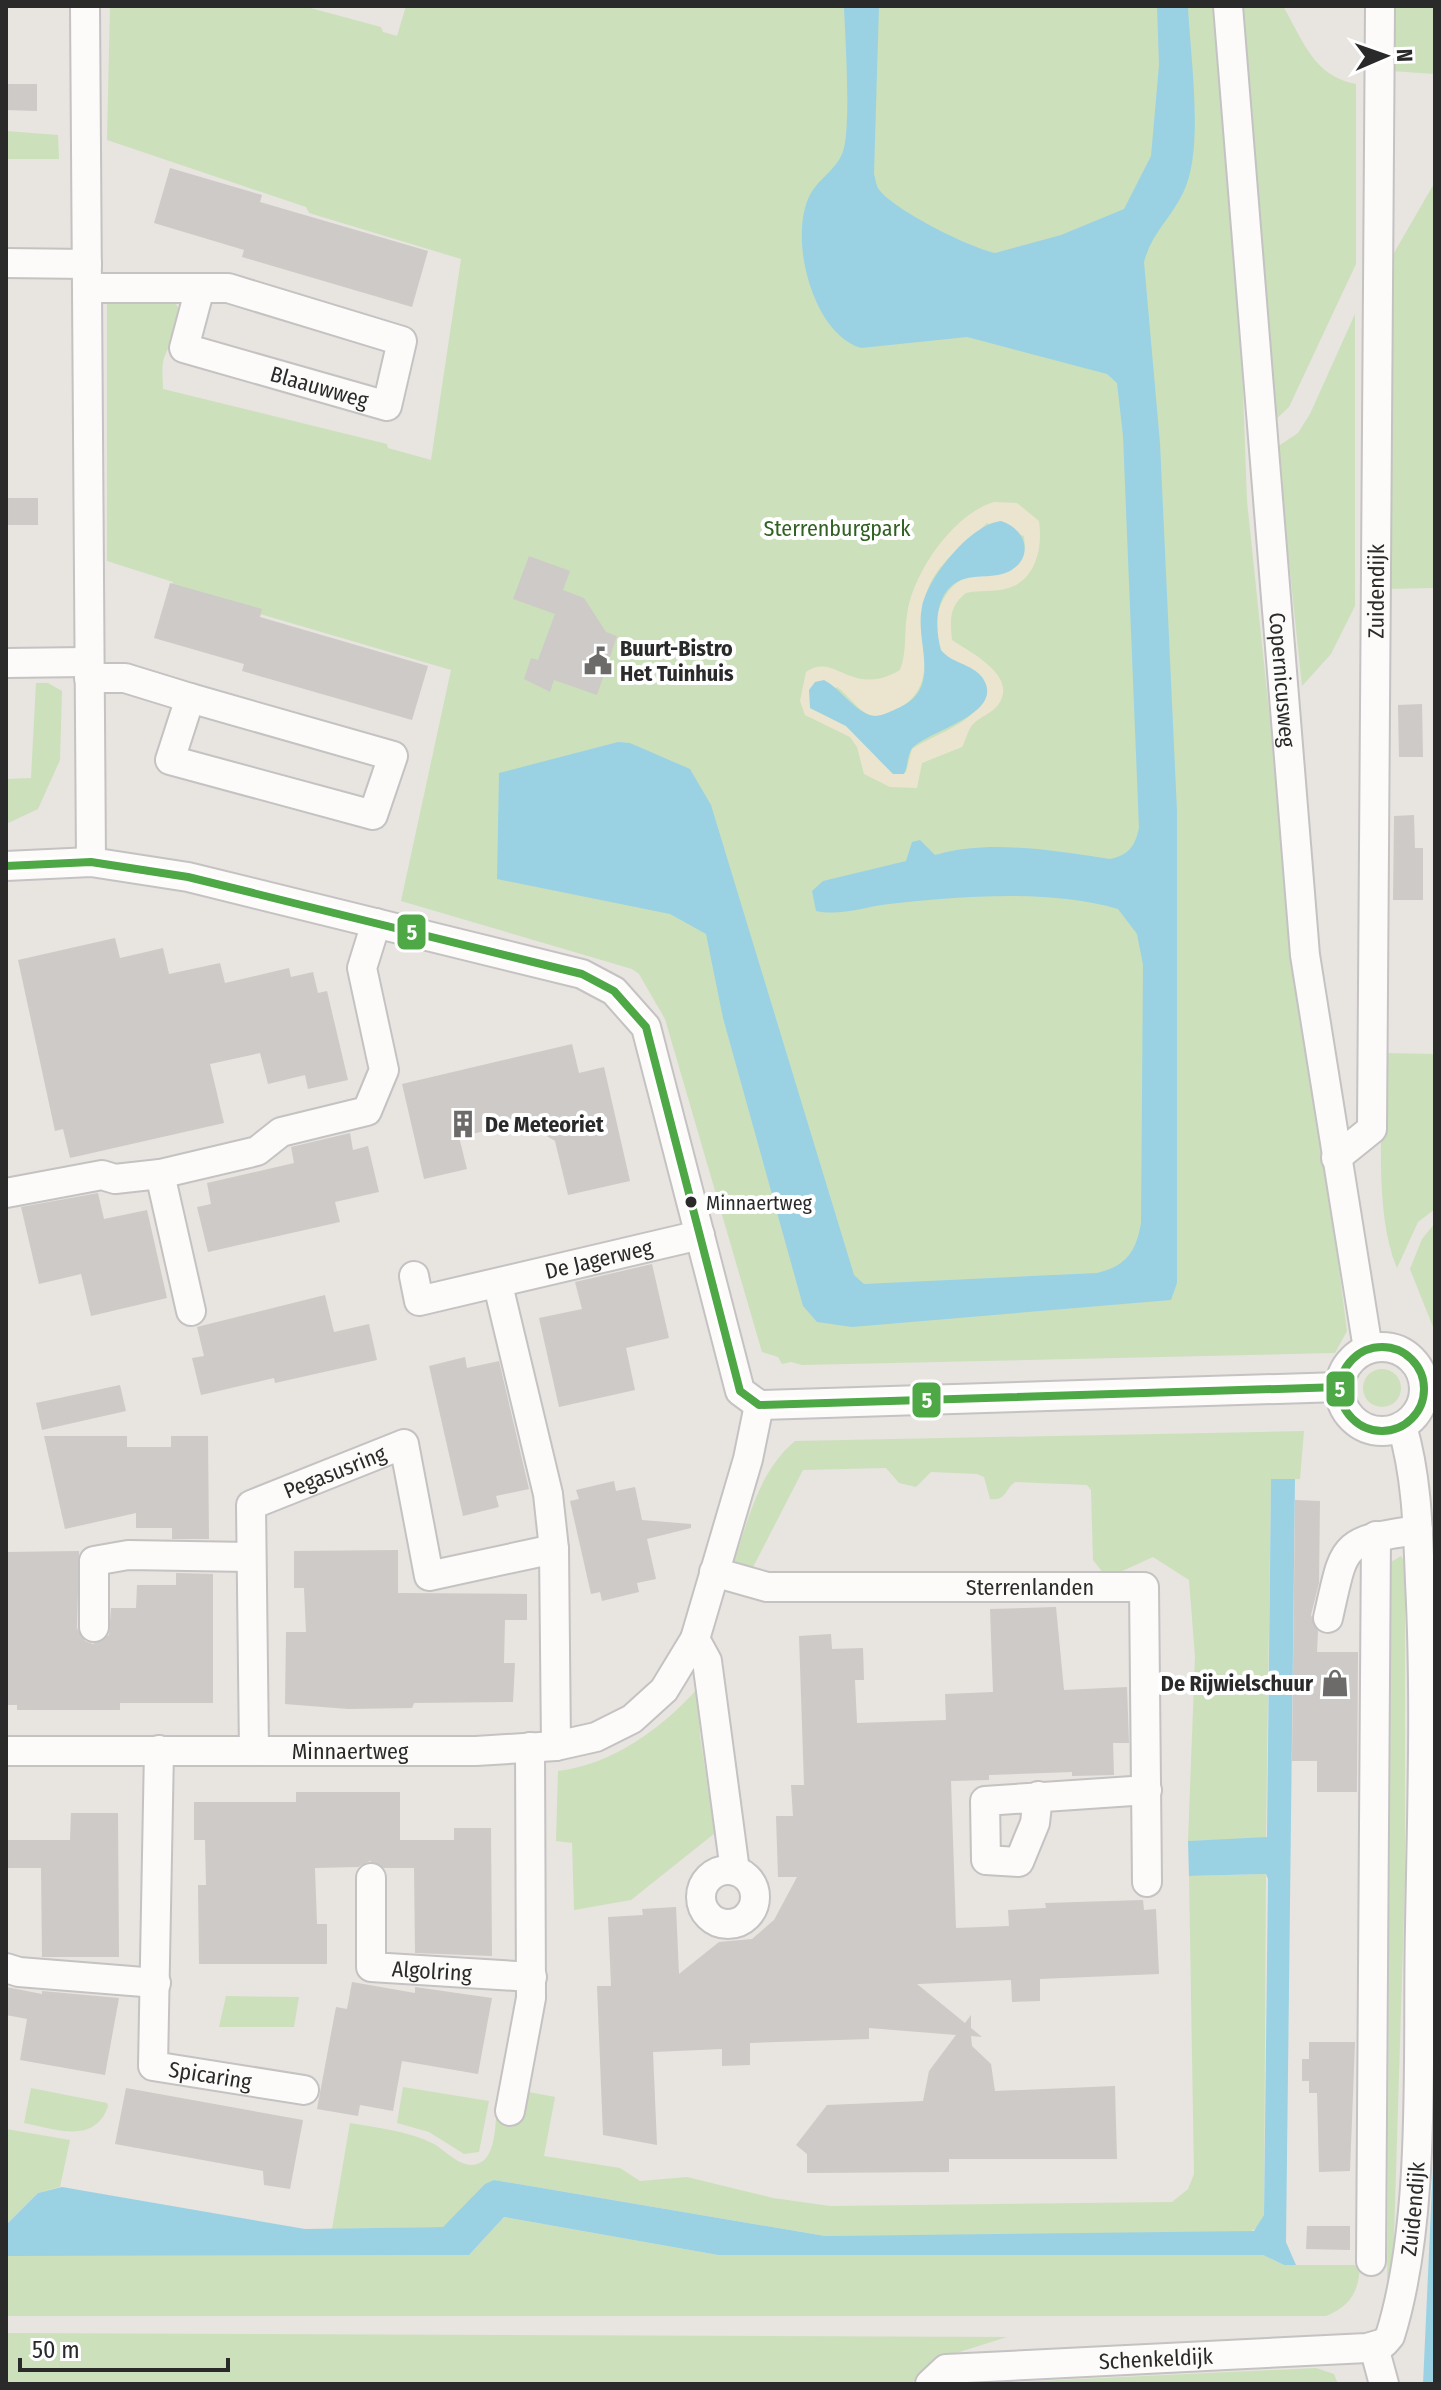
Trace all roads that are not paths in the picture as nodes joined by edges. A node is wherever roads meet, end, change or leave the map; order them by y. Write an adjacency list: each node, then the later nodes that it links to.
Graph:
1 (85, 6): 5 (street)
2 (1228, 6): 13 (street, Copernicusweg)
3 (1380, 6): 13 (street, Zuidendijk)
4 (6, 263): 5 (street, Blaauwweg)
5 (87, 276): 6 (street, Blaauwweg); 8 (street)
6 (200, 288): 6 (street, Blaauwweg)
7 (6, 663): 8 (street)
8 (88, 670): 9 (street); 10 (street)
9 (190, 698): 9 (street)
10 (91, 862): 11 (street); 12 (street)
11 (6, 866)
12 (376, 923): 14 (street); 16 (street)
13 (1336, 1158): 20 (street, Copernicusweg)
14 (160, 1174): 15 (street); 19 (street)
15 (9, 1193)
16 (700, 1235): 18 (street, De Jagerweg); 23 (street)
17 (414, 1276): 18 (street, De Jagerweg)
18 (498, 1285): 27 (street)
19 (191, 1311)
20 (1368, 1349): 21 (street); 22 (street)
21 (1429, 1386): 24 (street)
22 (1340, 1387): 23 (street); 24 (street)
23 (759, 1405): 29 (street, Minnaertweg)
24 (1402, 1426): 25 (street, Zuidendijk)
25 (1418, 1530): 26 (street); 48 (street, Zuidendijk)
26 (1376, 1536): 30 (street); 47 (street, Zuidendijk)
27 (554, 1549): 28 (street, Pegasusring); 33 (street)
28 (249, 1557): 31 (street); 36 (street, Pegasusring)
29 (714, 1572): 32 (street, Minnaertweg); 37 (street, Sterrenlanden)
30 (1328, 1618)
31 (94, 1627)
32 (695, 1639): 33 (street, Minnaertweg); 39 (street)
33 (543, 1747): 36 (street, Minnaertweg); 43 (street)
34 (159, 1750): 35 (street, Minnaertweg); 36 (street, Minnaertweg); 44 (street, Spicaring)
35 (6, 1751)
36 (254, 1751)
37 (1147, 1790): 38 (street); 41 (street, Sterrenlanden)
38 (1038, 1796)
39 (735, 1871)
40 (371, 1878): 43 (street, Algolring)
41 (1147, 1882)
42 (6, 1968): 44 (street)
43 (532, 1977): 46 (street)
44 (156, 1983): 45 (street, Spicaring)
45 (304, 2090)
46 (510, 2111)
47 (1371, 2261)
48 (1371, 2347): 49 (street, Schenkeldijk); 50 (street); 51 (street)
49 (938, 2377)
50 (1368, 2384)
51 (1384, 2384)

